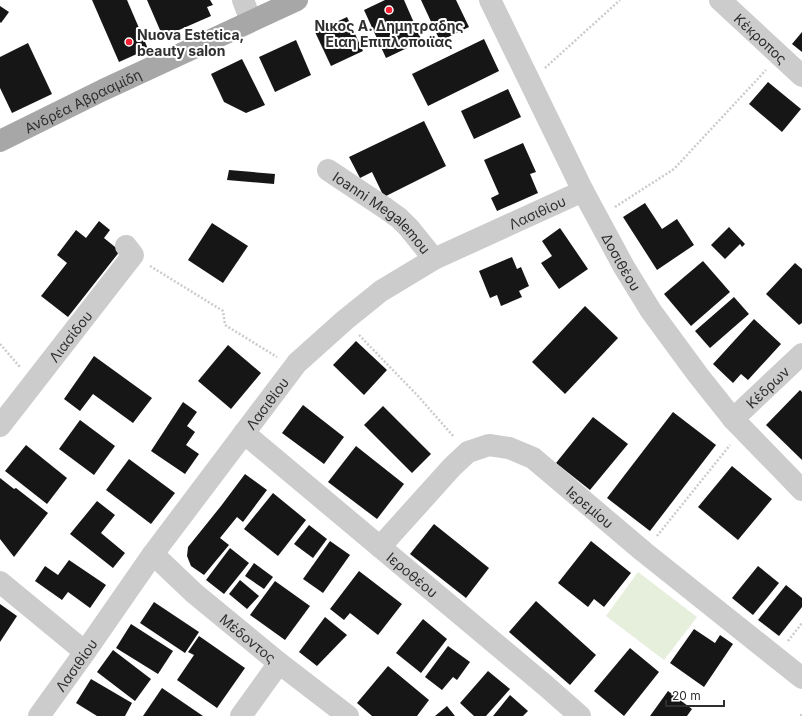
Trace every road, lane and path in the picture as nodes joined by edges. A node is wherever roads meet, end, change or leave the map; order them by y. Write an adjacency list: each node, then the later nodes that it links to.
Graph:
1 (243, 0): 6 (street)
2 (297, 0): 6 (main road, Ανδρέα Αβρααμίδη)
3 (490, 0): 9 (street, Δοσιθέου)
4 (620, 0): 9 (path)
5 (720, 0): 7 (street, Κέκροπος)
6 (251, 21): 10 (main road, Ανδρέα Αβρααμίδη)
7 (780, 55): 8 (street, Κέκροπος); 13 (path)
8 (802, 76)
9 (530, 81): 12 (street, Δοσιθέου)
10 (0, 141)
11 (328, 170): 15 (street, Ioanni Megalemou)
12 (583, 191): 13 (street, Δοσιθέου); 15 (street, Λασιθίου)
13 (598, 219): 21 (street, Δοσιθέου)
14 (130, 251): 19 (path); 20 (street, Λιασίδου)
15 (434, 259): 16 (street, Λασιθίου)
16 (345, 320): 19 (street, Λασιθίου); 24 (path)
17 (0, 344): 20 (path)
18 (802, 354): 21 (street, Κέδρων)
19 (294, 367): 23 (street, Λασιθίου)
20 (34, 382): 22 (street, Λιασίδου)
21 (738, 424): 25 (street, Δοσιθέου); 27 (path)
22 (0, 426)
23 (244, 433): 26 (street, Ιεροθέου); 28 (street, Λασιθίου)
24 (468, 452): 26 (street, Ιερεμίου); 27 (street, Ιερεμίου)
25 (802, 490)
26 (380, 547): 37 (street, Ιεροθέου)
27 (644, 552): 32 (street, Ιερεμίου)
28 (153, 554): 30 (street, Λασιθίου); 31 (street, Μέδοντος)
29 (0, 582): 30 (street)
30 (85, 652): 34 (street, Λασιθίου)
31 (279, 663): 35 (street); 36 (street, Μέδοντος)
32 (802, 678)
33 (802, 712): 38 (path)
34 (39, 716)
35 (241, 716)
36 (348, 716)
37 (580, 716)
38 (801, 716)

